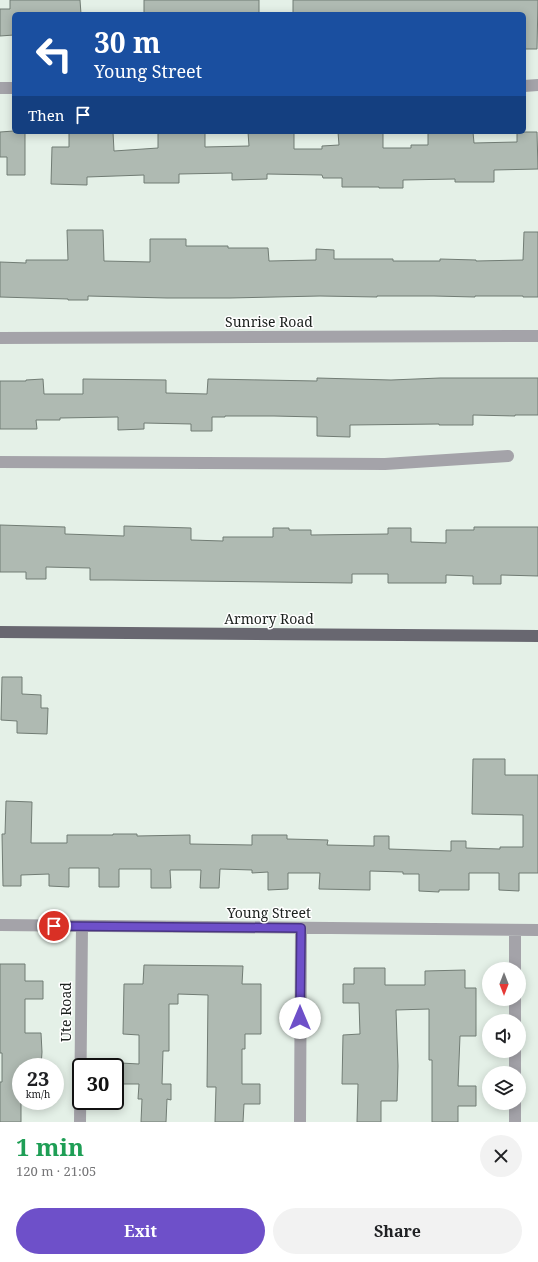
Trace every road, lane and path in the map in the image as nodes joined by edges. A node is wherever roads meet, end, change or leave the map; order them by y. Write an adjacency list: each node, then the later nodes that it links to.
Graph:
1 (538, 85): 2 (street)
2 (526, 86)
3 (0, 88): 4 (street)
4 (12, 88)
5 (538, 336): 6 (street, Sunrise Road)
6 (0, 338)
7 (508, 456): 8 (street)
8 (0, 462)
9 (0, 632): 10 (main road, Armory Road)
10 (538, 636)
11 (0, 926): 12 (street, Young Street)
12 (82, 926): 13 (street, Young Street); 18 (street, Ute Road)
13 (301, 928): 14 (street, Young Street); 19 (street)
14 (515, 930): 15 (street, Young Street); 16 (street)
15 (538, 930)
16 (515, 962)
17 (515, 1110): 20 (street)
18 (80, 1122)
19 (300, 1122)
20 (514, 1122)

